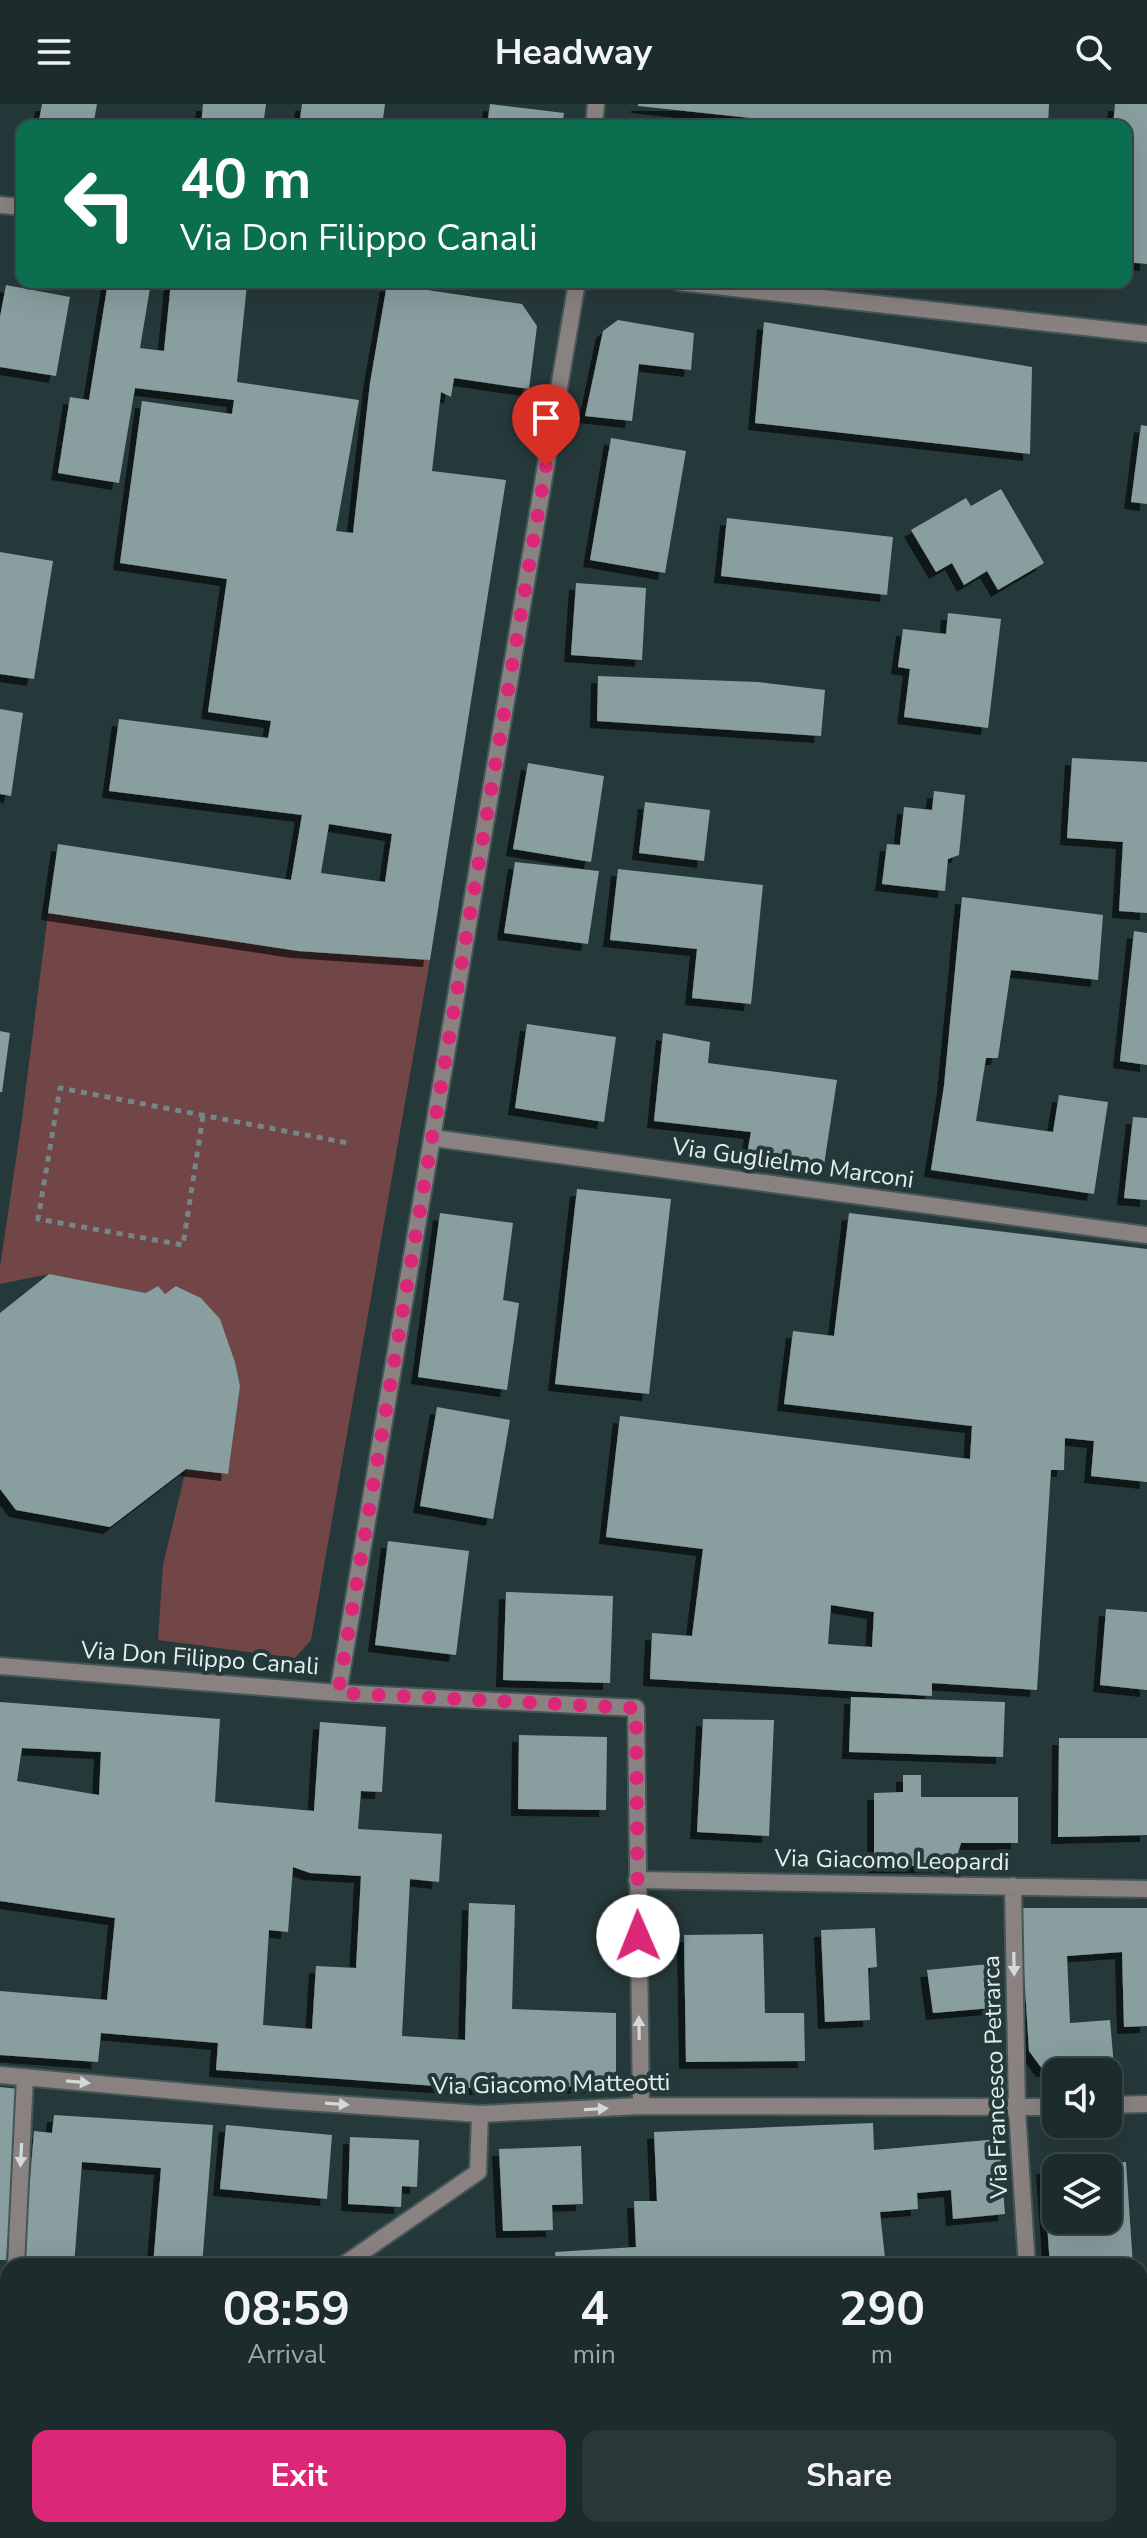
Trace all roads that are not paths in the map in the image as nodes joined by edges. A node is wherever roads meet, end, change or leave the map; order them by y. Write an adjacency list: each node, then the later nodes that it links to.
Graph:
1 (576, 288): 4 (street)
2 (733, 288): 3 (street)
3 (1147, 334)
4 (433, 1138): 5 (street, Via Guglielmo Marconi); 7 (street)
5 (1147, 1235)
6 (0, 1666): 7 (street, Via Don Filippo Canali)
7 (338, 1693): 8 (street, Via Don Filippo Canali)
8 (637, 1880): 9 (street, Via Giacomo Leopardi); 15 (street, one-way to 8)
9 (1013, 1886): 10 (street, Via Giacomo Leopardi); 17 (street, Via Francesco Petrarca, one-way to 17)
10 (1147, 1889)
11 (0, 2075): 12 (street, Via Giacomo Matteotti)
12 (25, 2077): 18 (street, Via Giacomo Matteotti, one-way to 18); 19 (street, one-way to 19)
13 (1147, 2104): 14 (street)
14 (1122, 2105)
15 (641, 2106): 17 (street, Via Giacomo Matteotti); 18 (street, Via Giacomo Matteotti, one-way to 15)
16 (1042, 2108): 17 (street, Via Giacomo Matteotti)
17 (1017, 2109): 21 (street, Via Francesco Petrarca)
18 (480, 2114): 20 (street)
19 (16, 2258)
20 (354, 2258)
21 (1026, 2258)

